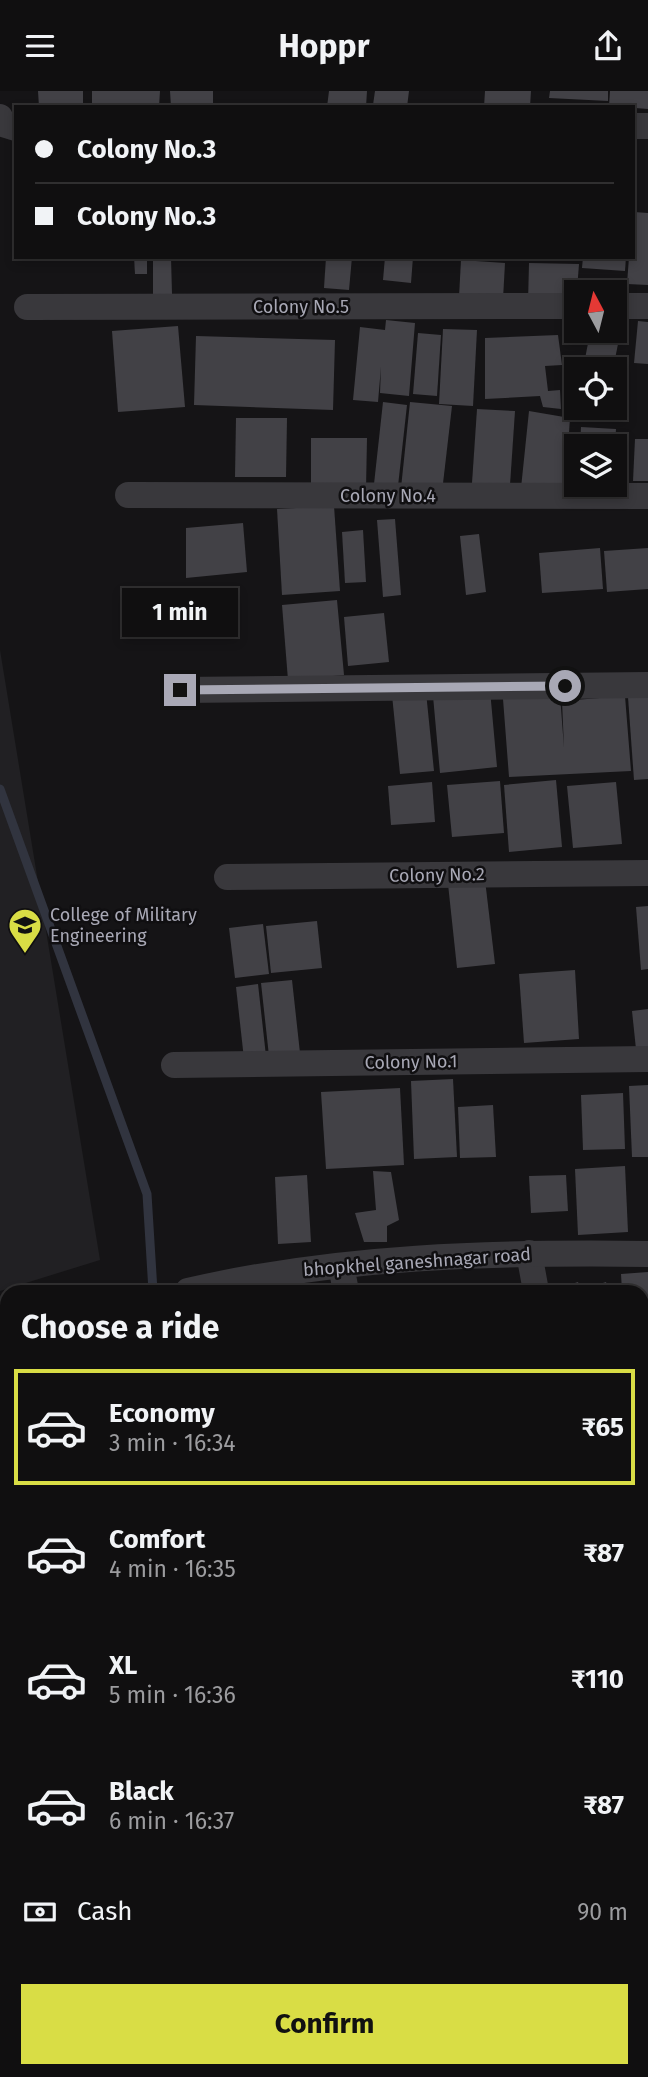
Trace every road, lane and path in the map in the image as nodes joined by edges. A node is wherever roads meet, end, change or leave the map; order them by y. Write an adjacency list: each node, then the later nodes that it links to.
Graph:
1 (0, 117): 2 (street)
2 (14, 127)
3 (564, 306): 6 (street, Colony No.5)
4 (627, 306): 5 (street)
5 (648, 306)
6 (27, 307)
7 (128, 495): 8 (street, Colony No.4)
8 (648, 496)
9 (648, 685): 10 (street)
10 (180, 690)
11 (648, 873): 12 (street, Colony No.2)
12 (227, 877)
13 (648, 1059): 14 (street, Colony No.1)
14 (174, 1065)
15 (529, 1253): 16 (street, bhopkhel ganeshnagar road); 17 (street, bhopkhel ganeshnagar road); 19 (street)
16 (648, 1254)
17 (344, 1279): 18 (street, bhopkhel ganeshnagar road)
18 (234, 1285)
19 (535, 1285)

